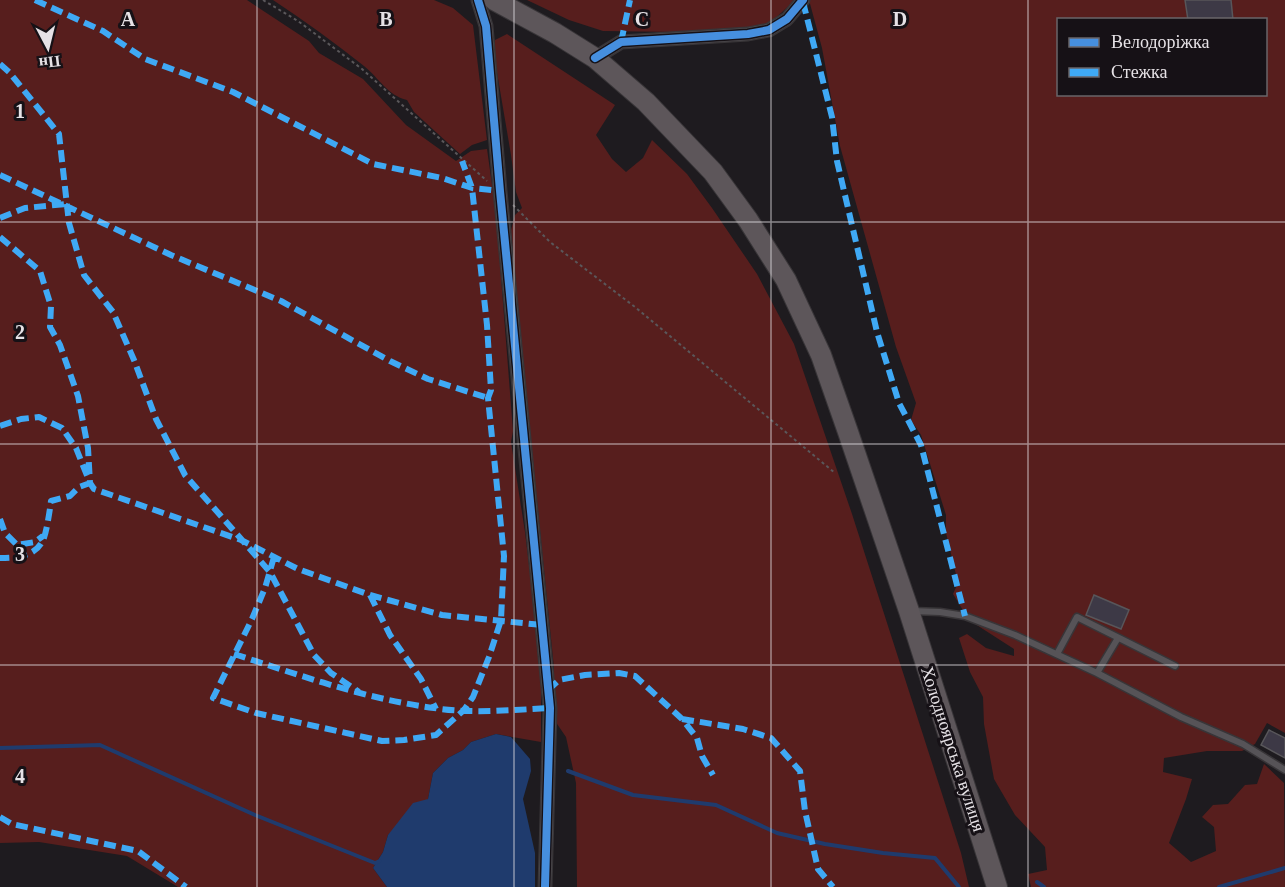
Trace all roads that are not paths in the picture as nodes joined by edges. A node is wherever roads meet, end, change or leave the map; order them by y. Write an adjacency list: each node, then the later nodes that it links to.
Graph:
1 (478, 0): 11 (street)
2 (494, 0): 4 (main road, Холодноярська вулиця)
3 (803, 0): 4 (street)
4 (595, 58): 5 (main road, Холодноярська вулиця)
5 (909, 611): 7 (lane); 12 (main road, Холодноярська вулиця)
6 (1118, 638): 7 (lane); 8 (lane); 9 (lane)
7 (1057, 654): 9 (lane)
8 (1175, 666)
9 (1097, 673): 10 (lane)
10 (1285, 770)
11 (545, 887)
12 (997, 887)

